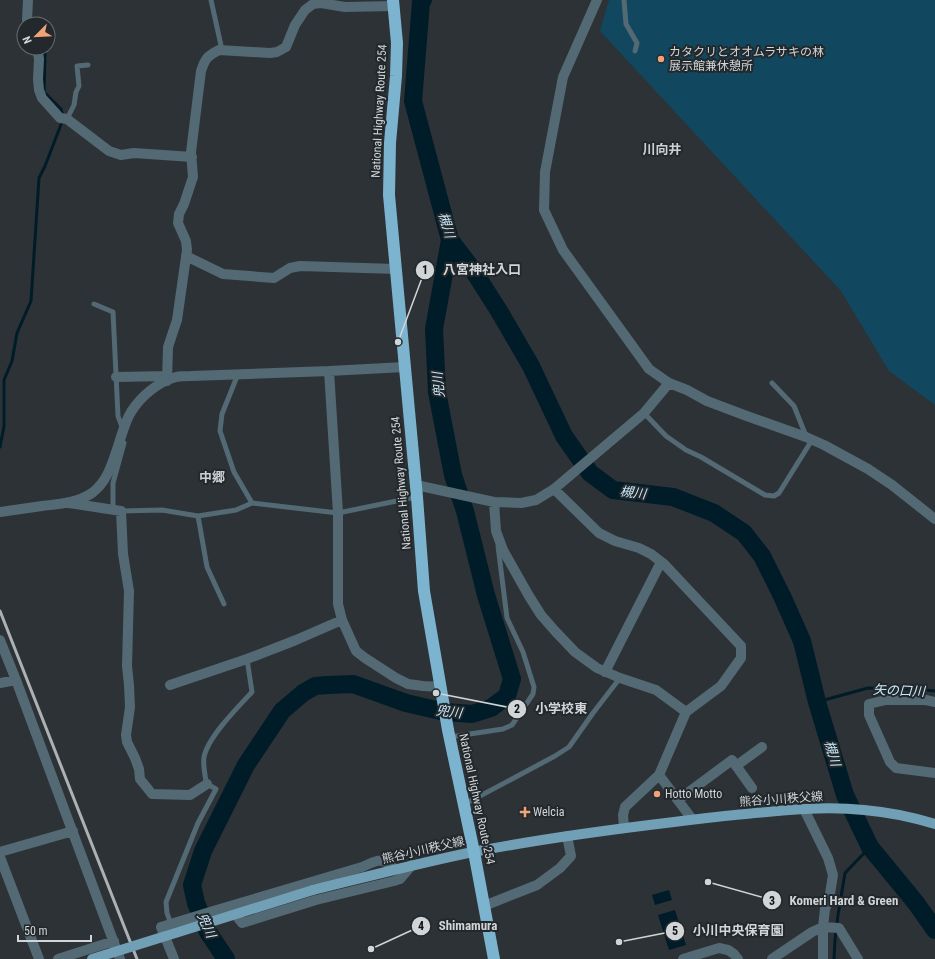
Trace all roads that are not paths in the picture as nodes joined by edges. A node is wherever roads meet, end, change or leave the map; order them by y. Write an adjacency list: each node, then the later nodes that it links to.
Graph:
1 (28, 0): 7 (street)
2 (211, 0): 8 (lane)
3 (597, 0): 22 (street)
4 (624, 0): 9 (lane)
5 (312, 2): 6 (street); 8 (street)
6 (394, 3): 15 (highway, National Highway Route 254)
7 (27, 16)
8 (222, 50): 13 (street)
9 (635, 51)
10 (39, 56): 12 (street)
11 (88, 65): 12 (lane)
12 (67, 119): 13 (street)
13 (192, 157): 14 (street)
14 (186, 256): 15 (street); 21 (street)
15 (396, 269): 17 (highway, National Highway Route 254)
16 (94, 304): 20 (lane)
17 (405, 367): 18 (street); 28 (highway, National Highway Route 254)
18 (329, 371): 19 (street); 34 (street)
19 (238, 374): 21 (street); 31 (lane)
20 (116, 377): 21 (street); 25 (lane)
21 (167, 378): 25 (street)
22 (669, 383): 24 (street); 26 (street)
23 (772, 383): 26 (lane)
24 (644, 413): 26 (lane); 27 (street)
25 (124, 430): 30 (street); 32 (lane)
26 (809, 438): 36 (street)
27 (555, 487): 29 (street); 38 (street)
28 (416, 491): 29 (street); 34 (lane); 48 (highway, National Highway Route 254)
29 (491, 501): 37 (street)
30 (67, 503): 32 (street); 33 (street)
31 (252, 503): 34 (lane); 35 (lane)
32 (117, 511): 35 (lane); 56 (street)
33 (0, 512)
34 (338, 513): 40 (street)
35 (198, 516): 39 (lane)
36 (935, 519)
37 (496, 531): 43 (street); 51 (lane)
38 (661, 562): 43 (street); 50 (street)
39 (224, 604)
40 (342, 620): 42 (street); 48 (street)
41 (0, 640): 45 (street)
42 (247, 659): 47 (street); 56 (lane)
43 (605, 672): 44 (street)
44 (620, 678): 50 (street); 59 (lane)
45 (16, 680): 46 (street); 64 (street)
46 (0, 683)
47 (170, 685)
48 (441, 689): 51 (highway, National Highway Route 254)
49 (935, 702): 54 (street)
50 (686, 712): 55 (street)
51 (449, 734): 59 (highway, National Highway Route 254)
52 (762, 747): 53 (street)
53 (736, 766): 57 (street); 58 (street)
54 (935, 773)
55 (659, 775): 58 (street); 63 (street)
56 (207, 784): 73 (lane)
57 (752, 788)
58 (678, 800): 61 (street)
59 (464, 805): 67 (highway, National Highway Route 254)
60 (809, 809): 61 (main road, 熊谷小川秩父線); 62 (main road, 熊谷小川秩父線); 74 (street)
61 (692, 820): 63 (main road, 熊谷小川秩父線)
62 (935, 824)
63 (624, 828): 65 (main road, 熊谷小川秩父線)
64 (73, 831): 66 (street); 75 (street)
65 (567, 836): 67 (main road, 熊谷小川秩父線); 72 (street)
66 (0, 852)
67 (474, 852): 69 (main road, 熊谷小川秩父線); 72 (highway, National Highway Route 254)
68 (0, 857): 76 (street)
69 (412, 865): 70 (main road, 熊谷小川秩父線); 71 (street)
70 (395, 869): 71 (street); 78 (main road, 熊谷小川秩父線, bridge)
71 (229, 906): 73 (street)
72 (484, 906): 81 (highway, National Highway Route 254)
73 (173, 923): 80 (street)
74 (823, 927): 84 (street); 85 (street); 86 (street)
75 (114, 941): 77 (street); 79 (street)
76 (39, 959)
77 (58, 959)
78 (92, 959)
79 (120, 959)
80 (174, 959)
81 (494, 959)
82 (683, 959): 83 (street)
83 (738, 959)
84 (772, 959)
85 (823, 959)
86 (858, 959)

